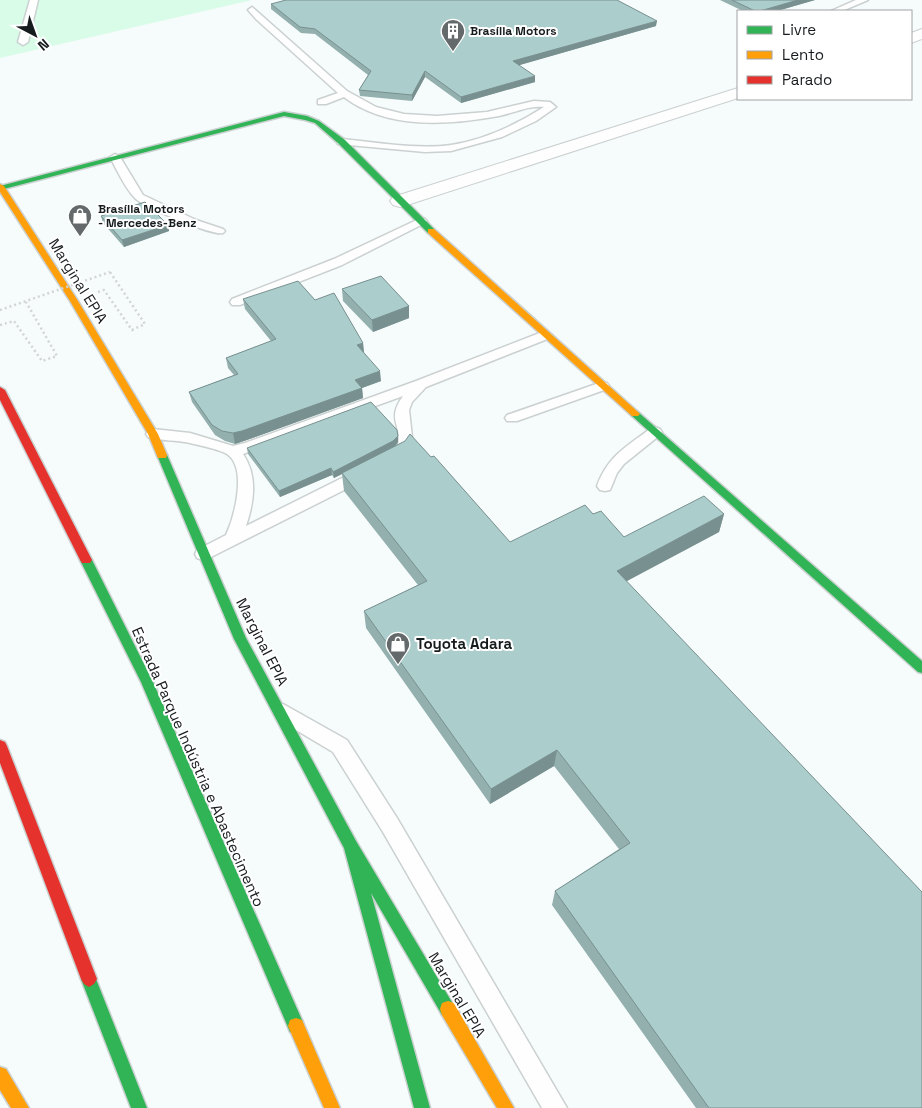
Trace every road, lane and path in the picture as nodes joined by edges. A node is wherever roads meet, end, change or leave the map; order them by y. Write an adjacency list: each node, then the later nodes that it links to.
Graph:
1 (34, 0): 5 (lane)
2 (864, 0): 4 (lane)
3 (252, 10): 7 (lane)
4 (838, 10)
5 (23, 42)
6 (737, 93): 12 (street)
7 (344, 94): 8 (lane); 9 (lane)
8 (322, 102)
9 (342, 142): 10 (main road); 12 (main road)
10 (115, 157): 11 (main road); 14 (lane)
11 (1, 187): 15 (main road, Marginal EPIA)
12 (400, 201): 13 (main road)
13 (421, 221): 17 (lane); 20 (main road)
14 (219, 231)
15 (74, 301): 16 (path, bridge); 26 (main road, Marginal EPIA)
16 (26, 302): 18 (path, bridge); 19 (path)
17 (236, 302)
18 (0, 310)
19 (0, 325)
20 (545, 335): 21 (lane); 22 (main road)
21 (421, 384): 27 (lane); 29 (lane)
22 (602, 386): 24 (lane); 25 (main road)
23 (0, 390): 38 (main road, Estrada Parque Indústria e Abastecimento)
24 (512, 418)
25 (655, 432): 28 (lane); 31 (main road)
26 (153, 434): 27 (lane); 30 (main road, Marginal EPIA)
27 (233, 451): 29 (lane)
28 (605, 486)
29 (232, 540): 30 (lane)
30 (203, 554): 32 (main road, Marginal EPIA)
31 (922, 668)
32 (280, 711): 34 (main road, Marginal EPIA); 41 (lane)
33 (0, 746): 37 (main road)
34 (351, 846): 39 (main road); 40 (main road, Marginal EPIA)
35 (0, 1075): 36 (main road)
36 (21, 1108)
37 (139, 1108)
38 (332, 1108)
39 (422, 1108)
40 (506, 1108)
41 (556, 1108)

